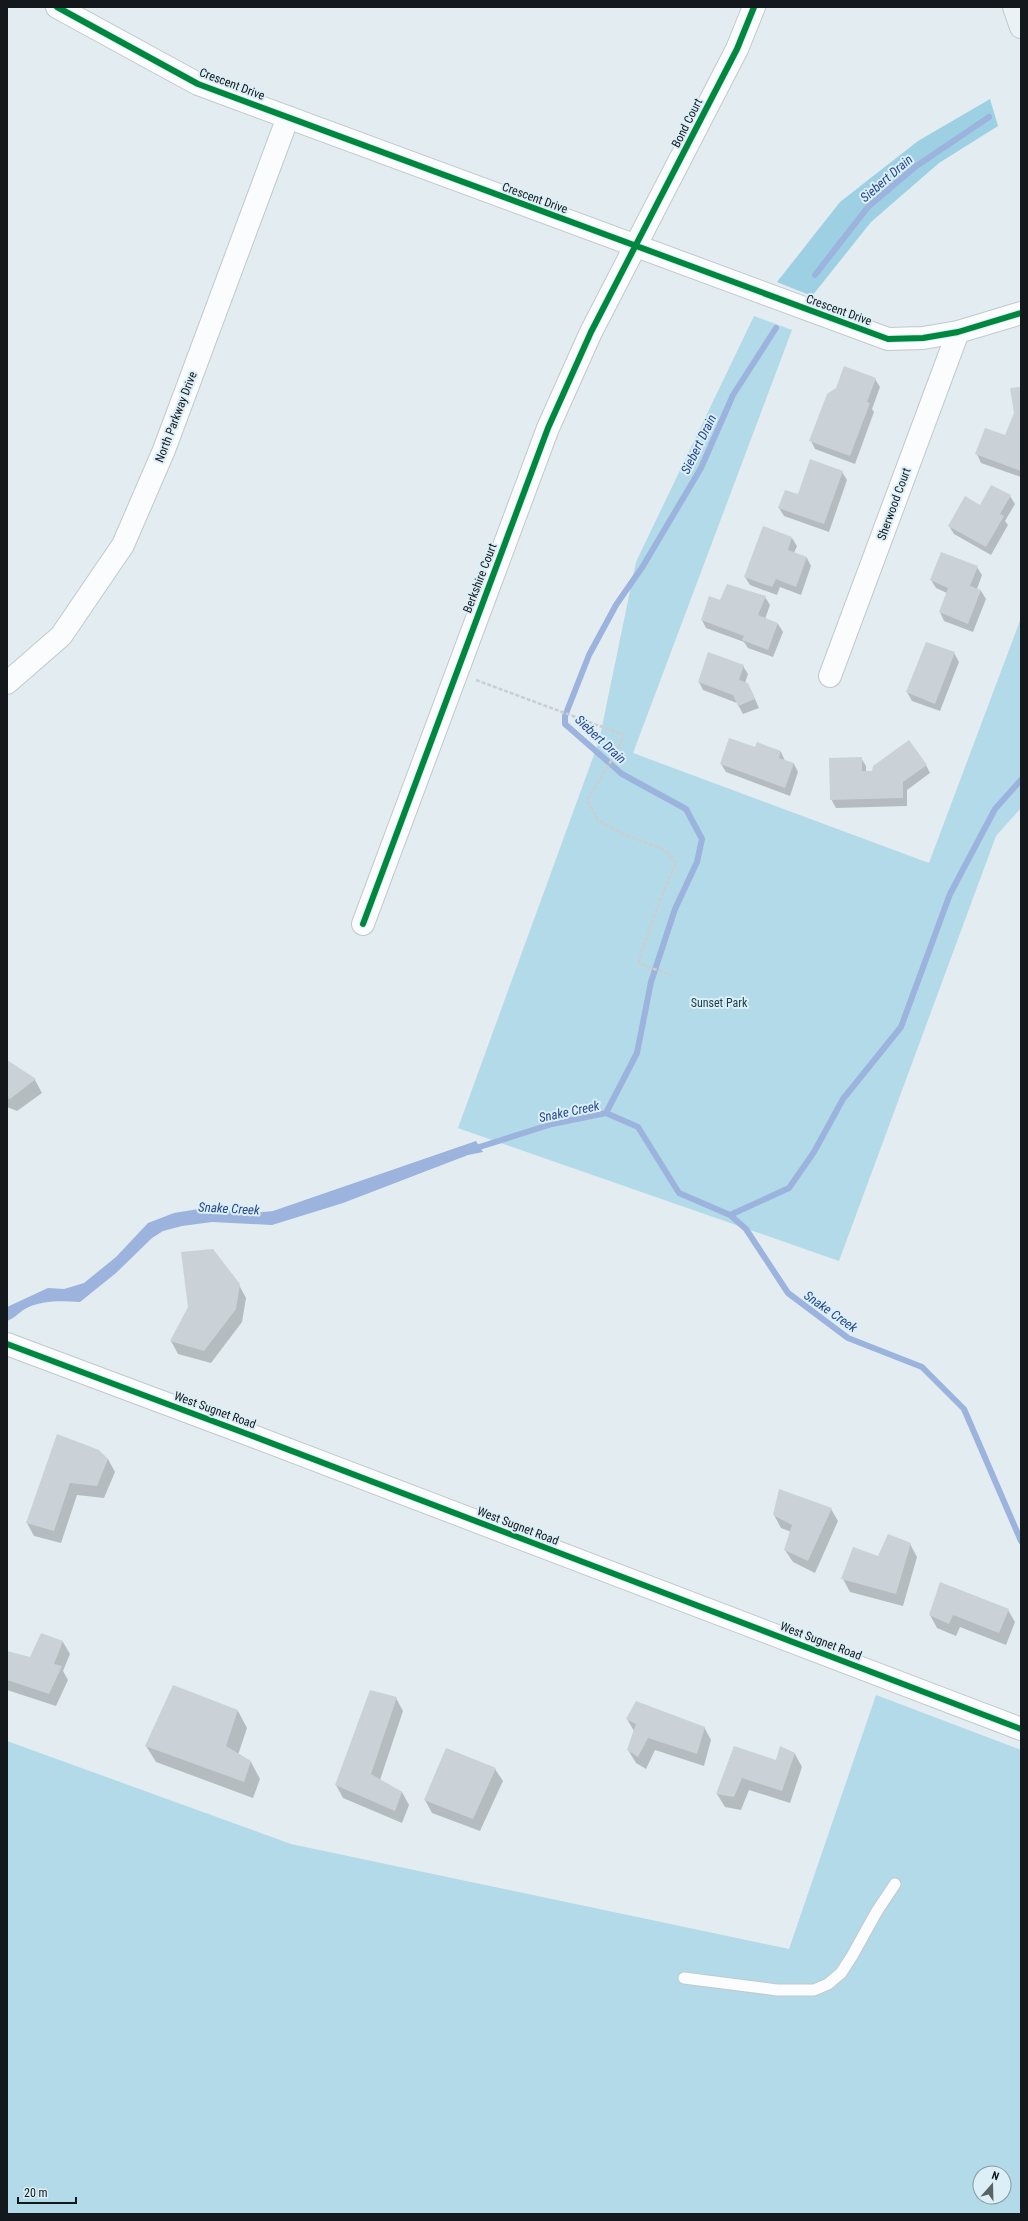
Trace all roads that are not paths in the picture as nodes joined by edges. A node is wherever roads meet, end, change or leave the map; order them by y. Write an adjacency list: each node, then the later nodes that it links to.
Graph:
1 (57, 7): 3 (street, Crescent Drive)
2 (754, 7): 4 (street, Bond Court)
3 (288, 117): 4 (street, Crescent Drive); 8 (street, North Parkway Drive)
4 (636, 247): 6 (street, Crescent Drive); 9 (street, Berkshire Court)
5 (1021, 313): 6 (street, Crescent Drive)
6 (958, 332): 7 (street, Sherwood Court)
7 (830, 676)
8 (7, 683)
9 (363, 924)
10 (7, 1344): 11 (street, West Sugnet Road)
11 (1021, 1730)
12 (896, 1884): 13 (lane)
13 (684, 1978)

